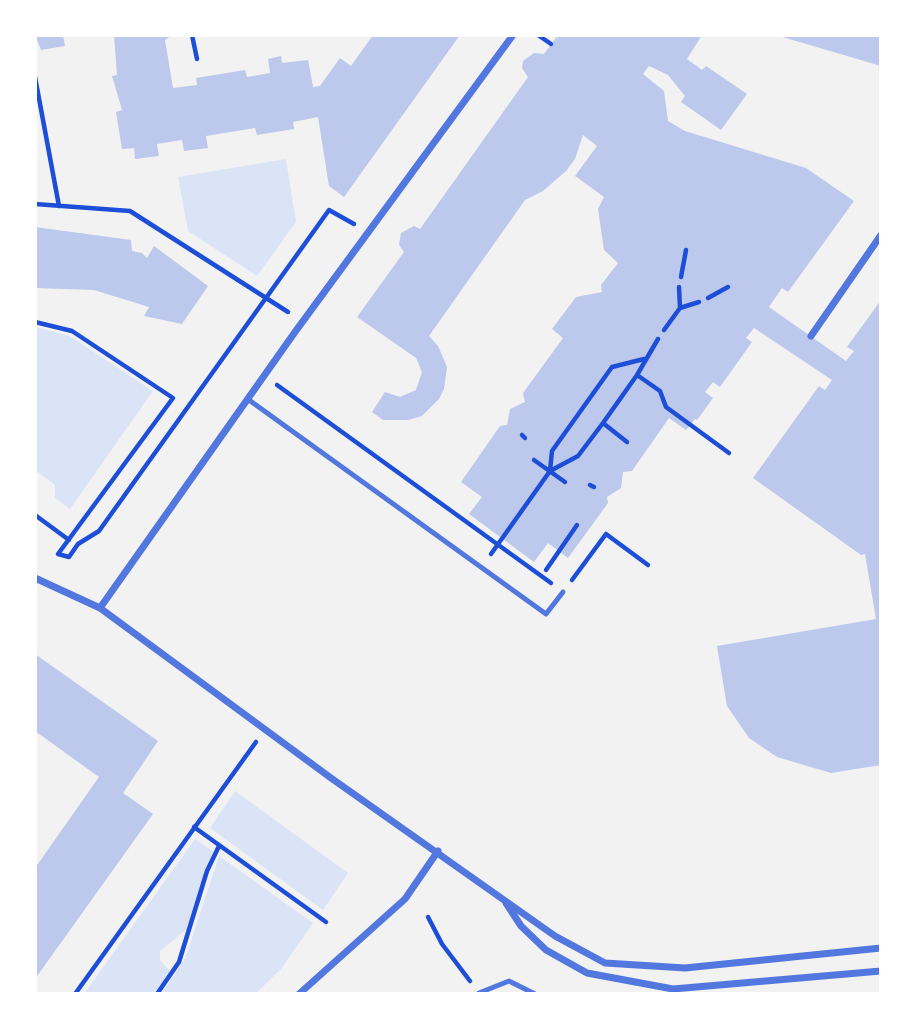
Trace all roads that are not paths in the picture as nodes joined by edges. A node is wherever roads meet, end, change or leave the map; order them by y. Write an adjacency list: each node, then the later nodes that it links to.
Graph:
1 (513, 35): 4 (street)
2 (881, 235): 3 (street)
3 (811, 336)
4 (249, 400): 6 (lane); 7 (street)
5 (35, 578): 7 (street)
6 (563, 592)
7 (100, 608): 8 (street)
8 (438, 851): 9 (street); 13 (street)
9 (503, 899): 10 (street); 11 (street)
10 (881, 948)
11 (881, 971)
12 (479, 993): 14 (lane)
13 (299, 994)
14 (535, 994)

